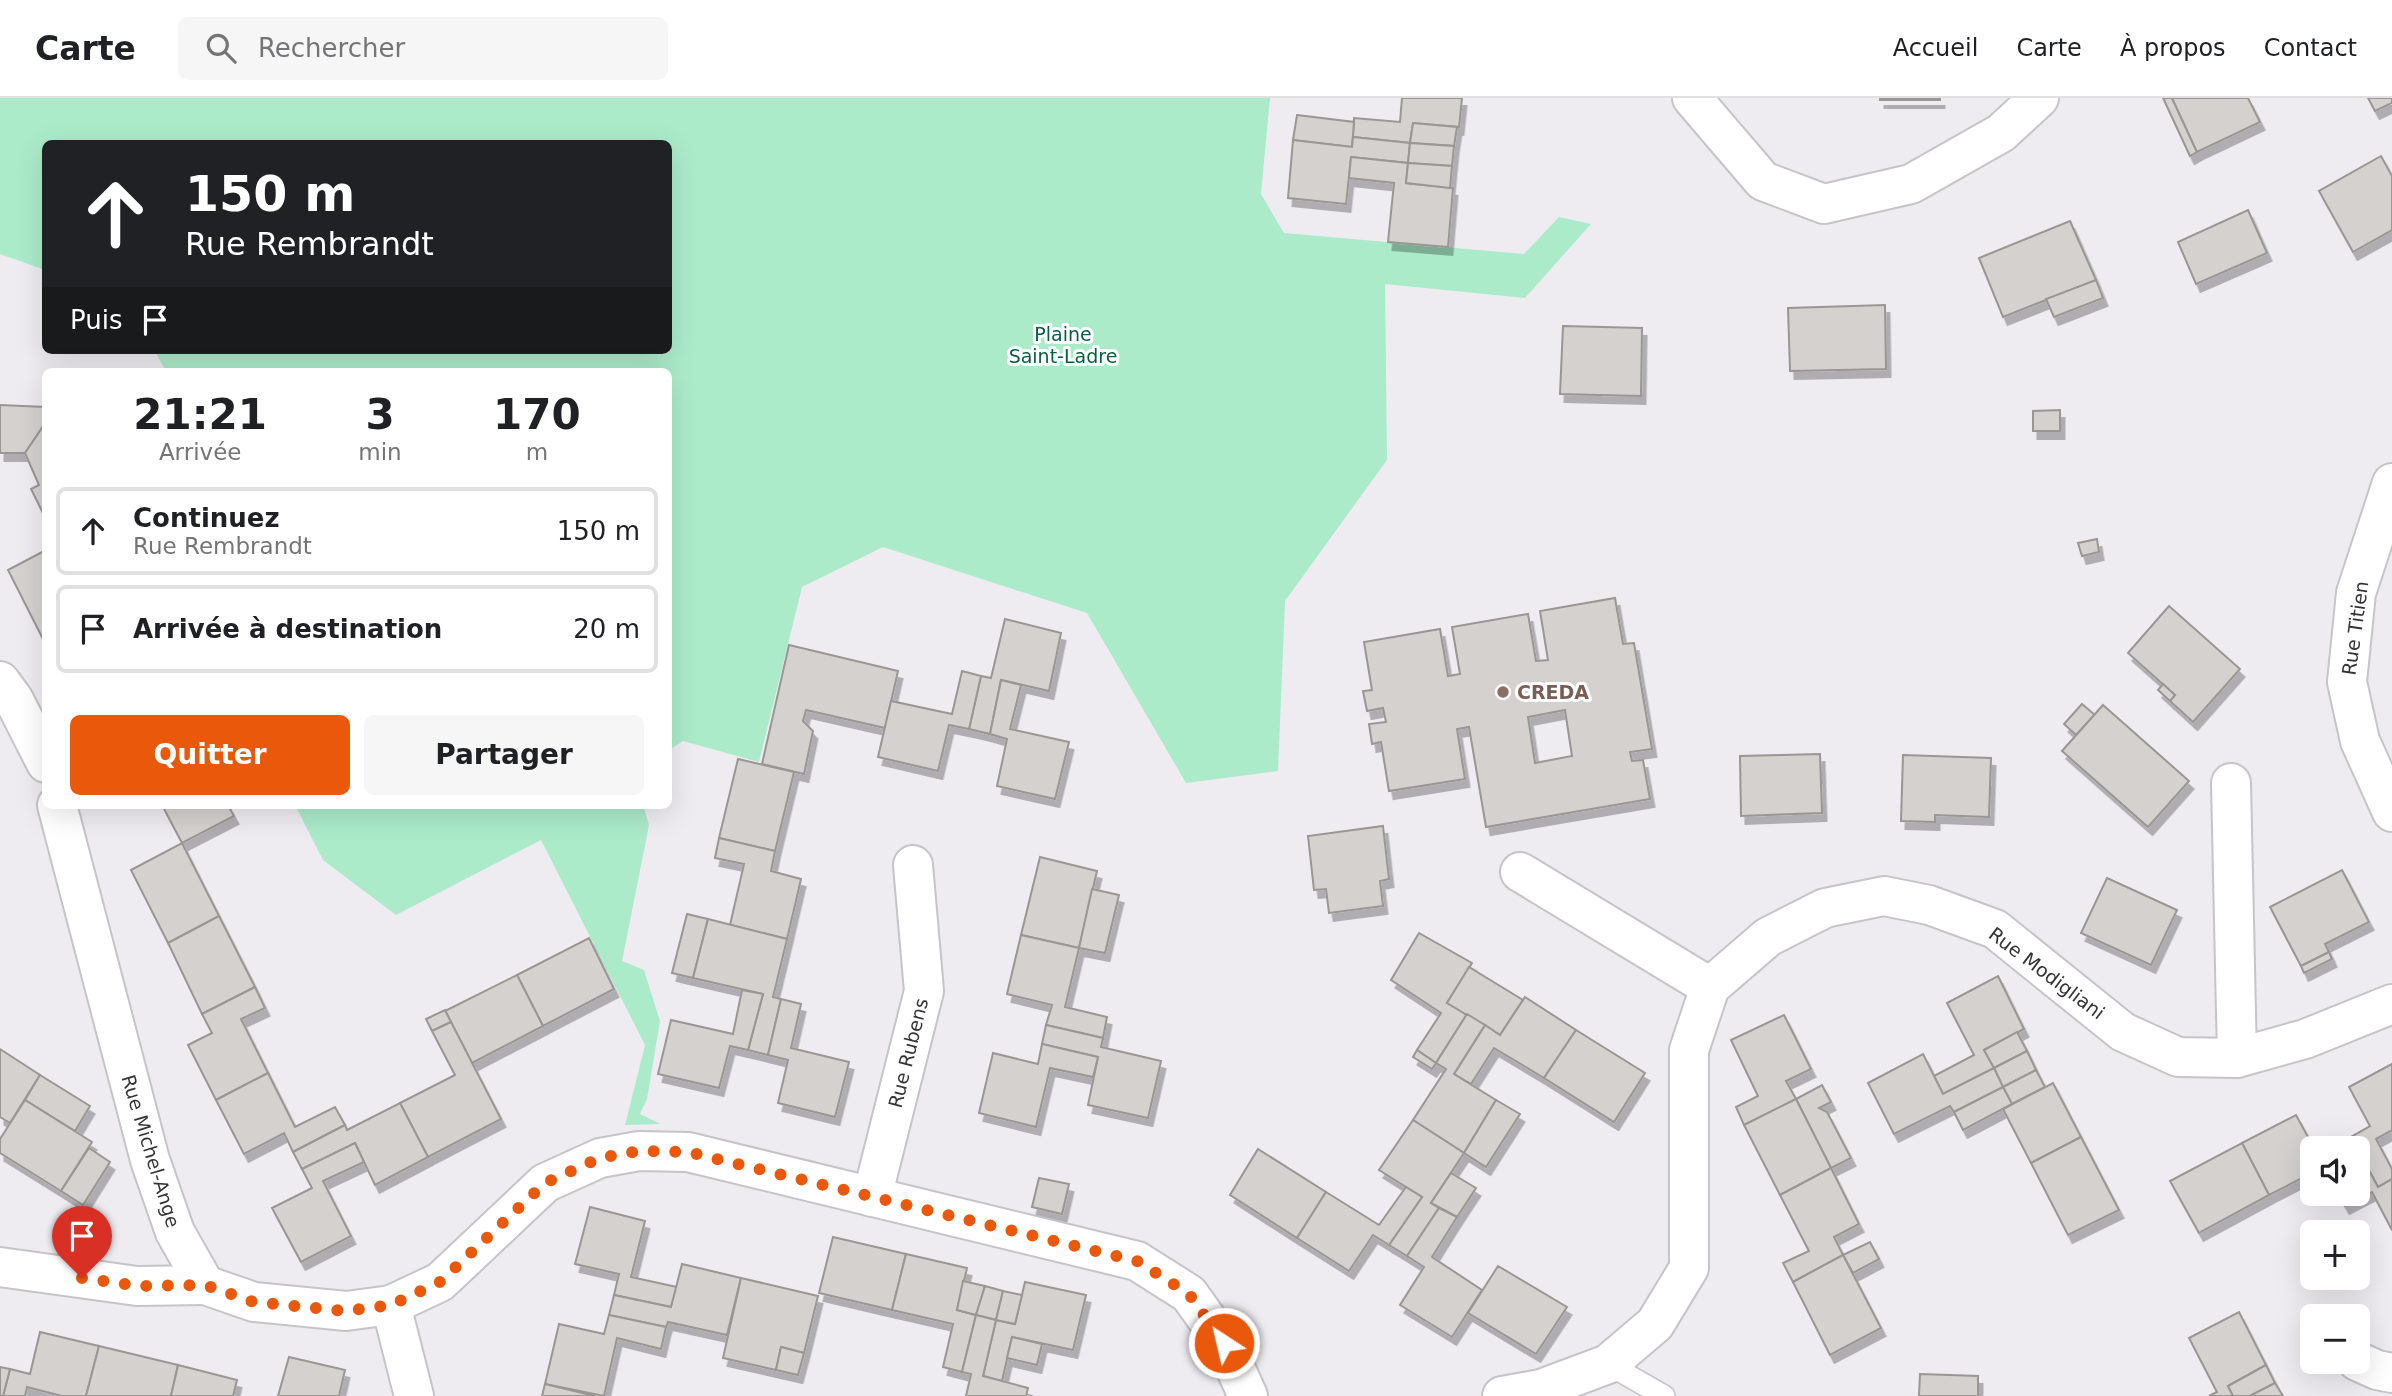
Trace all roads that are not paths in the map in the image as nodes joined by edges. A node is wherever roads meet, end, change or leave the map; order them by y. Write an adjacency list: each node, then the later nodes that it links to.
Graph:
1 (1692, 98): 2 (street)
2 (2039, 98)
3 (2392, 483): 8 (street, Rue Titien)
4 (0, 681): 5 (street)
5 (42, 755)
6 (2231, 783): 13 (street)
7 (58, 809): 16 (street, Rue Michel-Ange)
8 (2392, 812)
9 (913, 865): 14 (street, Rue Rubens)
10 (1520, 872): 11 (street)
11 (1710, 987): 13 (street, Rue Modigliani); 18 (street)
12 (2392, 1004): 13 (street, Rue Modigliani)
13 (2237, 1058)
14 (872, 1196): 17 (street); 22 (street)
15 (0, 1267): 16 (street)
16 (205, 1285): 17 (street)
17 (391, 1305): 21 (street)
18 (1608, 1364): 23 (street); 24 (lane)
19 (2370, 1367): 20 (street)
20 (2392, 1373)
21 (414, 1396)
22 (1248, 1396)
23 (1502, 1396)
24 (1664, 1396)

